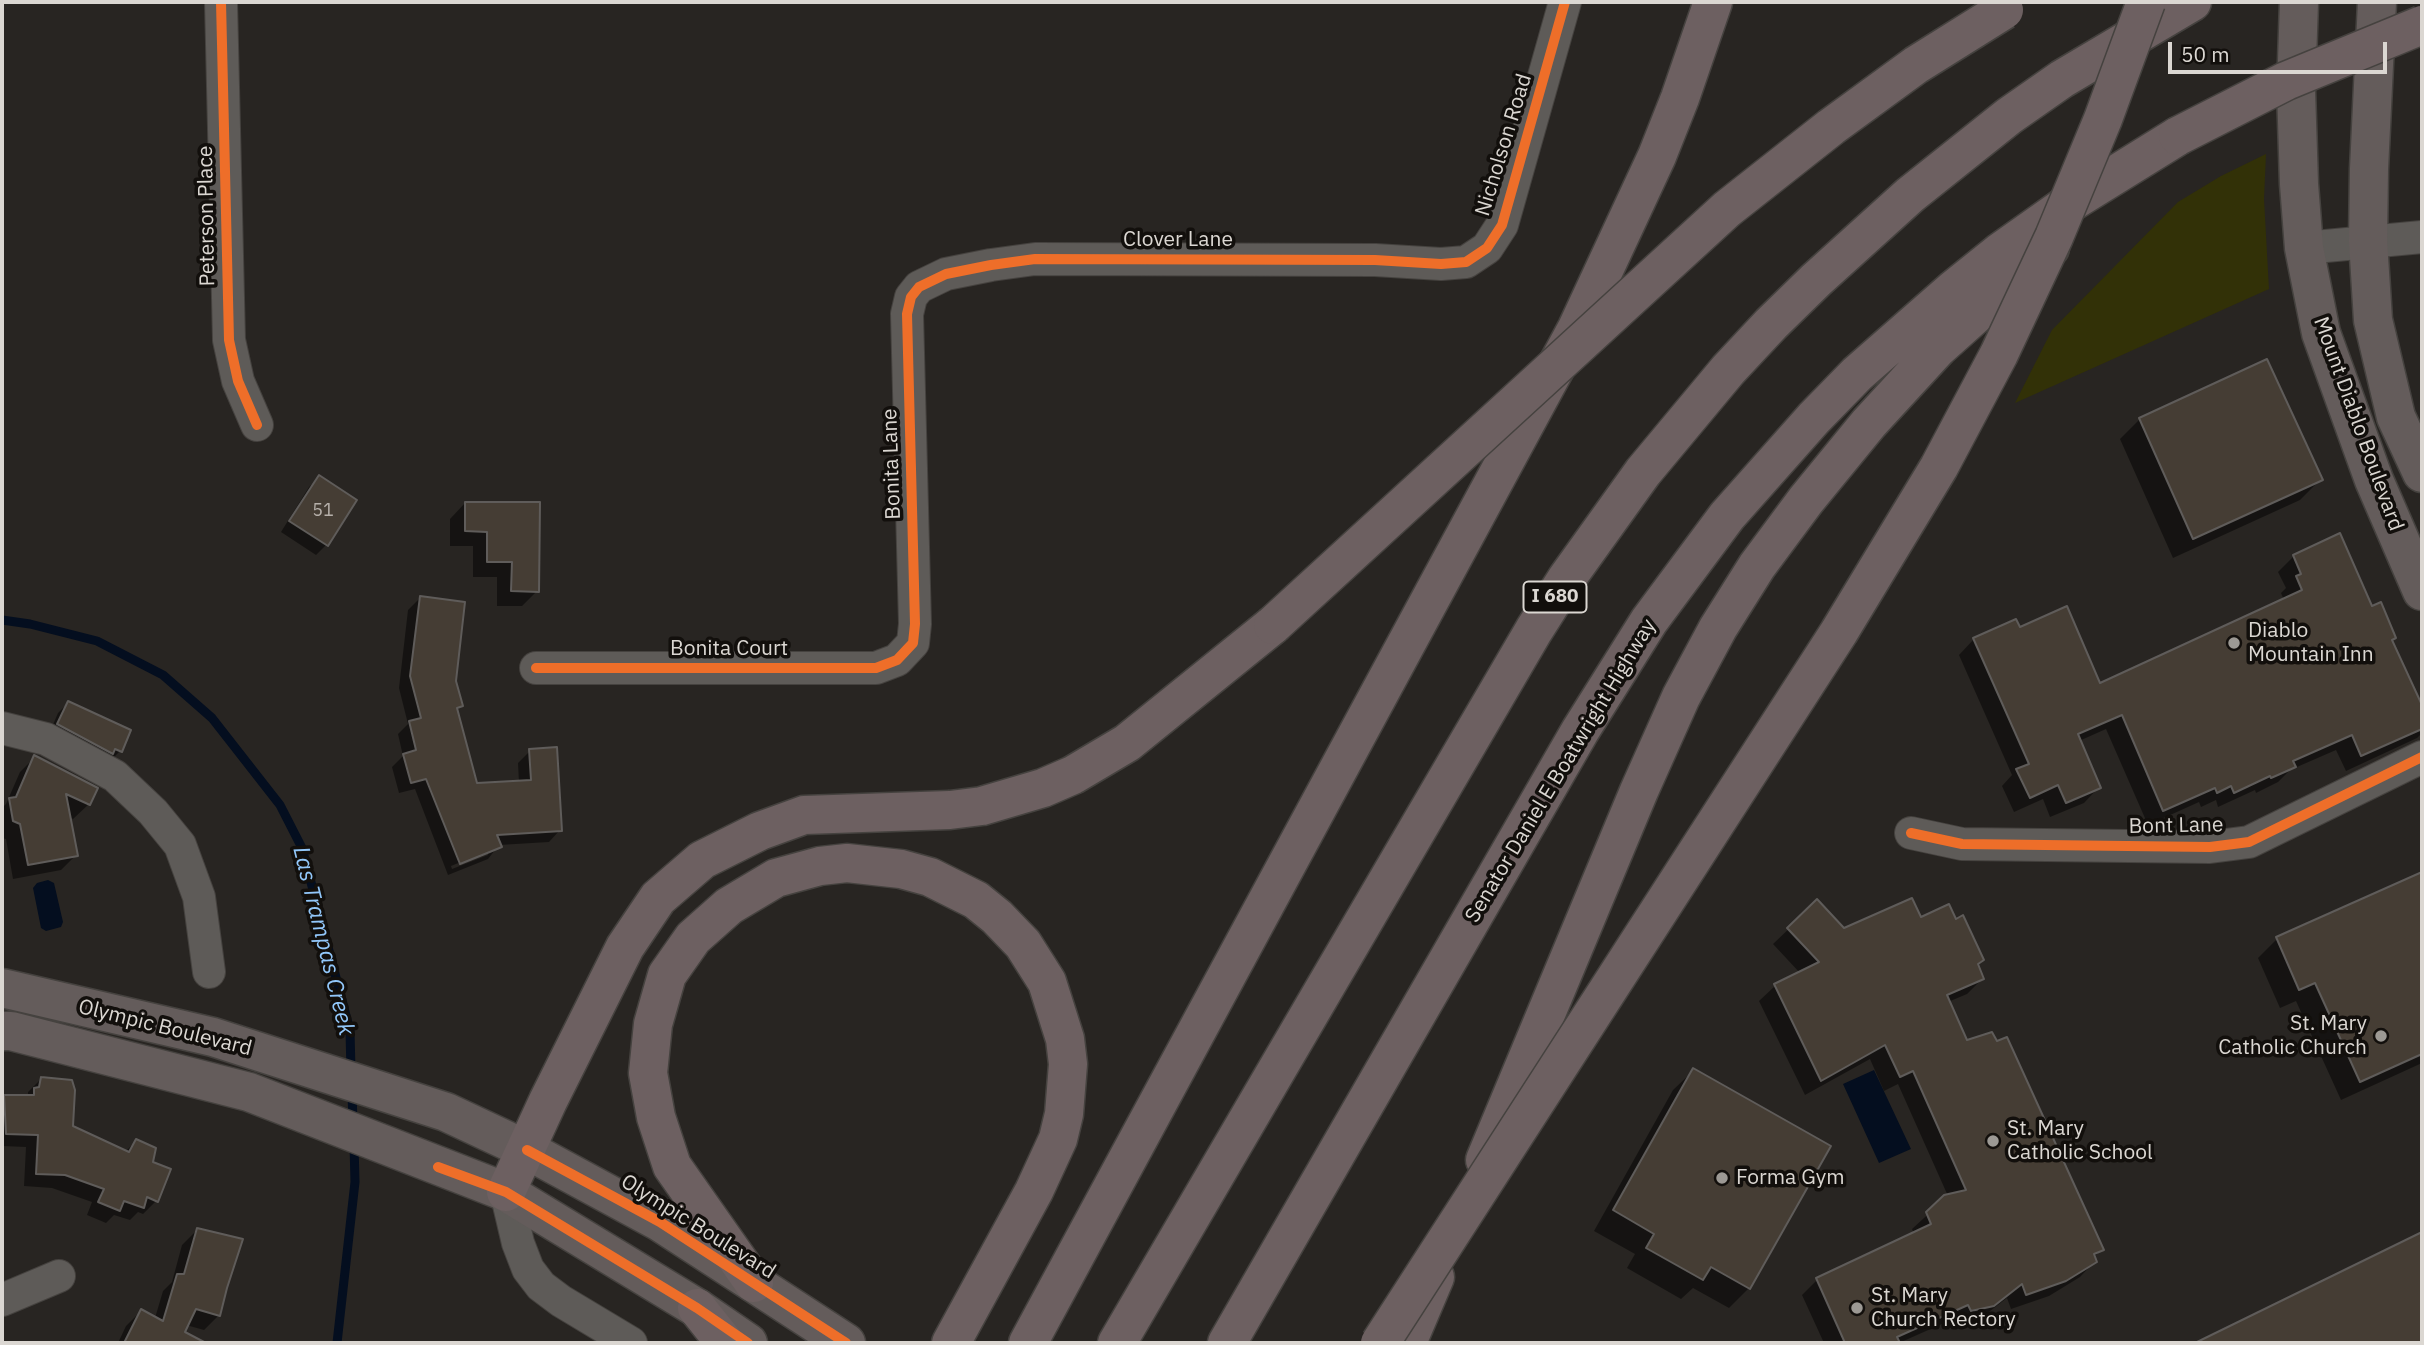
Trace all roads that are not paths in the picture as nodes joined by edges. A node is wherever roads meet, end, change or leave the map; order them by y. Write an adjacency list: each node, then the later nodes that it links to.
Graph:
1 (221, 2): 15 (street, Peterson Place)
2 (1565, 2): 13 (street, Nicholson Road)
3 (1713, 2): 37 (highway)
4 (2300, 2): 12 (main road, Mount Diablo Boulevard)
5 (2377, 2): 11 (main road, Mount Diablo Boulevard)
6 (2172, 4): 38 (highway, I 680); 40 (highway, bridge)
7 (2012, 6): 26 (highway, bridge)
8 (2422, 25): 9 (highway, Senator Daniel E Boatwright Highway, bridge)
9 (2178, 136): 39 (highway, Senator Daniel E Boatwright Highway); 41 (highway)
10 (2422, 237): 11 (street)
11 (2368, 241): 12 (street); 16 (main road, Mount Diablo Boulevard)
12 (2304, 248): 17 (main road, Mount Diablo Boulevard)
13 (1441, 264): 14 (street, Clover Lane)
14 (919, 287): 18 (street, Bonita Lane)
15 (257, 425)
16 (2422, 473)
17 (2422, 590)
18 (912, 643): 19 (street, Bonita Court)
19 (536, 668)
20 (2, 728): 23 (street)
21 (2422, 757): 22 (street, Bont Lane)
22 (1911, 832)
23 (209, 972)
24 (2, 988): 26 (main road, Olympic Boulevard)
25 (2, 1031): 27 (main road, Olympic Boulevard)
26 (527, 1150): 27 (highway); 29 (main road, Olympic Boulevard)
27 (506, 1192): 31 (main road, Olympic Boulevard); 32 (street)
28 (59, 1276): 30 (street)
29 (754, 1283): 35 (main road, Olympic Boulevard); 36 (highway)
30 (2, 1300)
31 (696, 1308): 33 (highway); 34 (main road, Olympic Boulevard)
32 (631, 1343)
33 (725, 1343)
34 (748, 1343)
35 (846, 1343)
36 (951, 1343)
37 (1028, 1343)
38 (1117, 1343)
39 (1227, 1343)
40 (1380, 1343)
41 (1407, 1343)

